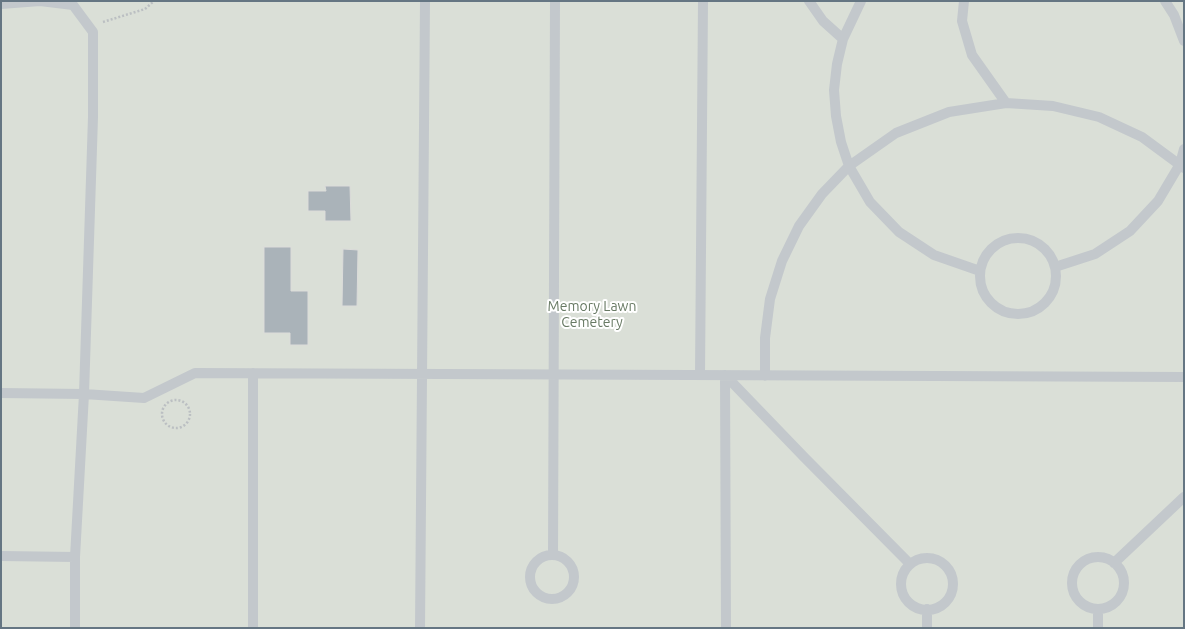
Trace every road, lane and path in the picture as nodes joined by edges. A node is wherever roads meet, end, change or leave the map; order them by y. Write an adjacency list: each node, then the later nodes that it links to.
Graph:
1 (154, 1): 10 (path)
2 (425, 1): 20 (lane)
3 (555, 1): 21 (lane)
4 (703, 1): 22 (lane)
5 (808, 1): 11 (lane)
6 (861, 1): 11 (lane)
7 (964, 1): 13 (lane)
8 (1165, 1): 12 (lane)
9 (1, 4): 10 (lane)
10 (89, 26): 27 (lane)
11 (843, 39): 15 (lane)
12 (1184, 41)
13 (1006, 103): 15 (lane); 16 (lane)
14 (1184, 149): 16 (lane)
15 (849, 166): 18 (lane); 24 (lane)
16 (1182, 166): 17 (lane)
17 (1055, 267): 18 (lane); 18 (lane)
18 (980, 271)
19 (253, 373): 20 (lane); 27 (lane); 38 (lane)
20 (422, 374): 21 (lane); 39 (lane)
21 (554, 374): 22 (lane); 30 (lane)
22 (700, 375): 23 (lane)
23 (725, 375): 24 (lane); 33 (lane); 40 (lane)
24 (765, 376): 25 (lane)
25 (1184, 377)
26 (1, 393): 27 (lane)
27 (84, 394): 32 (lane)
28 (170, 401): 28 (path)
29 (1184, 497): 34 (lane)
30 (553, 555): 30 (lane)
31 (1, 556): 32 (lane)
32 (75, 557): 37 (lane)
33 (910, 564): 35 (lane); 35 (lane)
34 (1114, 564): 36 (lane); 36 (lane)
35 (927, 609): 41 (lane)
36 (1098, 609): 42 (lane)
37 (75, 628)
38 (253, 628)
39 (420, 628)
40 (726, 628)
41 (927, 628)
42 (1098, 628)

